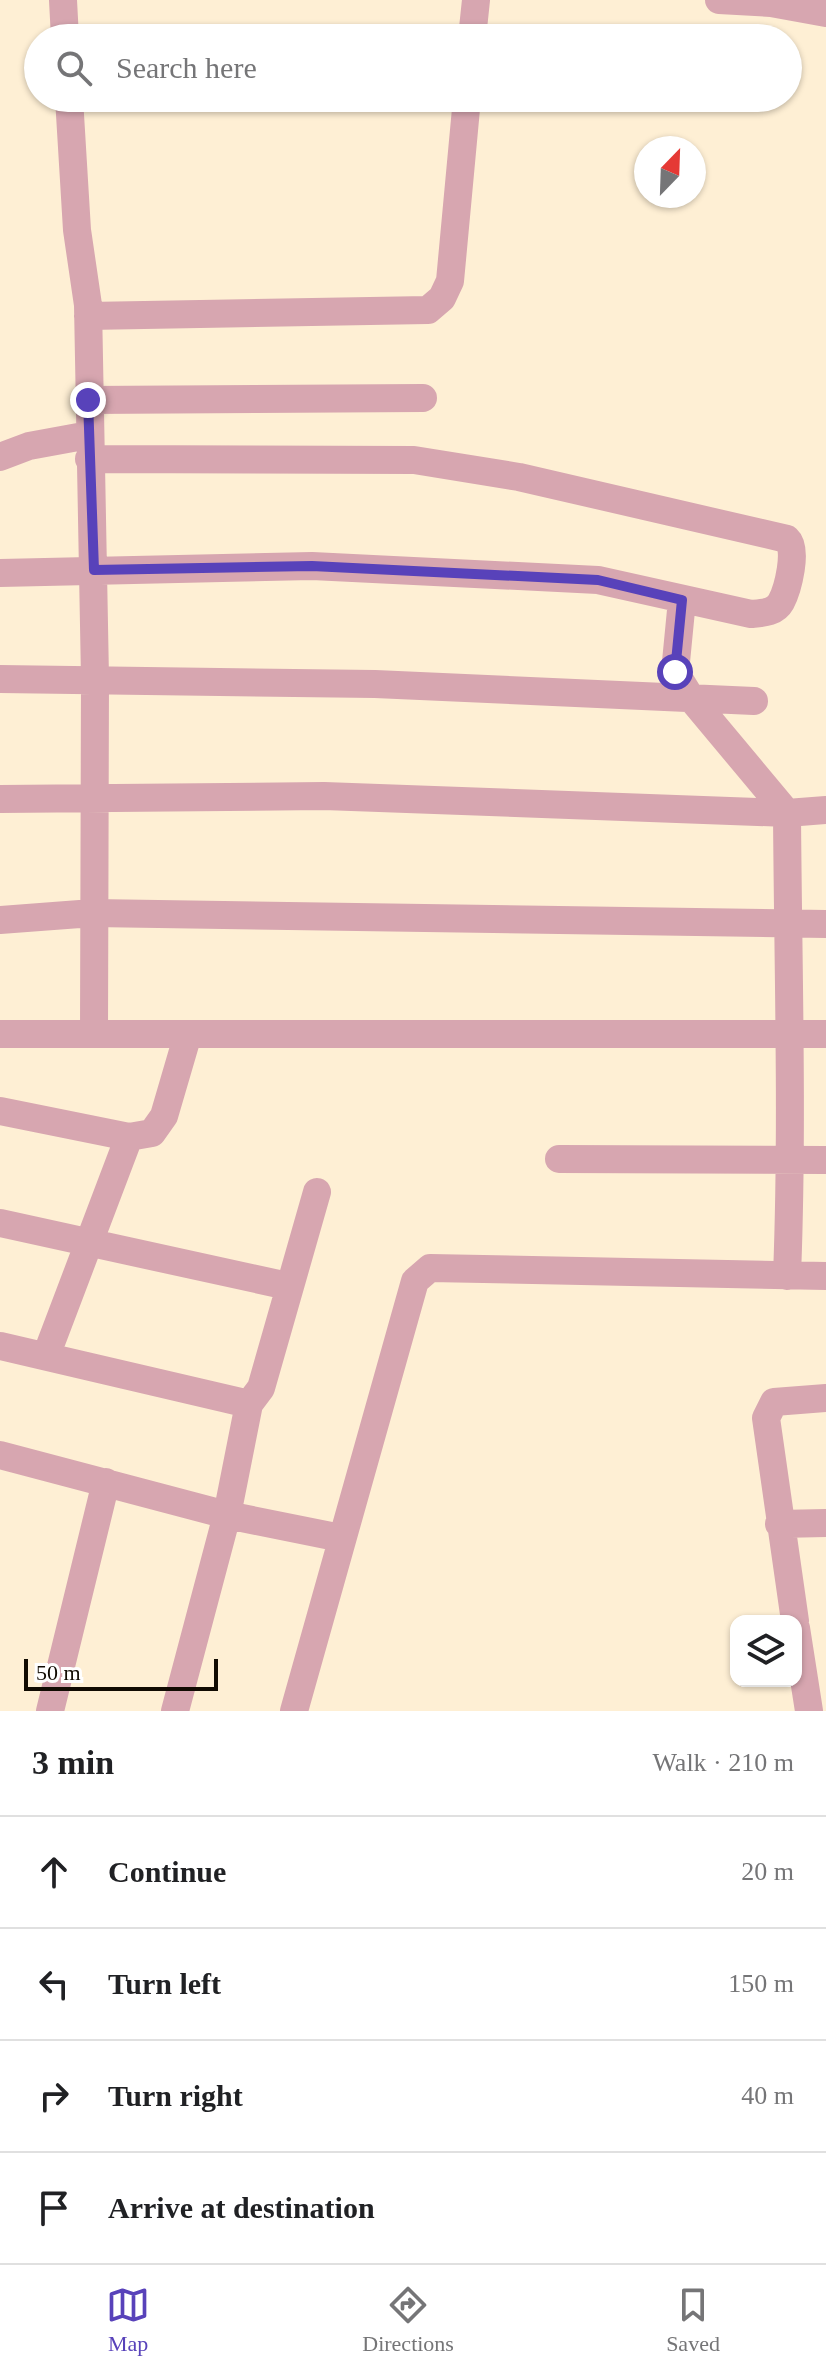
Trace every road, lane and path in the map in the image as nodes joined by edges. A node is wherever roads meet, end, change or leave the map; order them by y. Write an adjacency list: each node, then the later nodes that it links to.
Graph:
1 (63, 0): 5 (street)
2 (476, 0): 6 (street)
3 (719, 0): 4 (street)
4 (826, 13)
5 (64, 24)
6 (473, 24)
7 (70, 112): 9 (street)
8 (466, 112): 9 (street)
9 (88, 316): 11 (street)
10 (423, 398): 11 (street)
11 (88, 400): 12 (street)
12 (89, 447): 13 (street); 14 (street); 16 (street)
13 (0, 457)
14 (94, 570): 15 (street); 16 (street); 17 (street)
15 (0, 573)
16 (682, 600): 19 (street)
17 (95, 678): 18 (street); 19 (street); 22 (street)
18 (0, 679)
19 (691, 698): 20 (street); 24 (street)
20 (754, 701)
21 (0, 799): 22 (street)
22 (95, 799): 24 (street); 25 (street)
23 (826, 810): 24 (street)
24 (787, 813): 28 (street)
25 (93, 913): 26 (street); 28 (street); 29 (street)
26 (0, 920)
27 (826, 924): 28 (street)
28 (788, 925): 30 (street)
29 (94, 1033): 31 (street); 32 (street)
30 (787, 1033): 32 (street); 33 (street); 38 (street)
31 (0, 1034)
32 (188, 1034): 35 (street)
33 (826, 1034)
34 (0, 1111): 35 (street)
35 (129, 1137): 41 (street)
36 (559, 1159): 38 (street)
37 (826, 1160): 38 (street)
38 (792, 1161): 42 (street)
39 (317, 1192): 44 (street)
40 (0, 1223): 41 (street)
41 (87, 1242): 44 (street); 46 (street)
42 (787, 1276): 43 (street); 54 (street)
43 (826, 1276)
44 (288, 1286): 48 (street)
45 (0, 1346): 46 (street)
46 (46, 1356): 48 (street)
47 (826, 1398): 53 (street)
48 (249, 1404): 51 (street)
49 (0, 1455): 50 (street)
50 (106, 1482): 51 (street); 58 (street)
51 (227, 1515): 54 (street); 59 (street)
52 (826, 1523): 53 (street)
53 (779, 1524): 55 (street)
54 (341, 1538): 60 (street)
55 (794, 1615)
56 (802, 1638): 57 (street)
57 (813, 1656): 61 (street)
58 (50, 1711)
59 (175, 1711)
60 (294, 1711)
61 (809, 1711)

